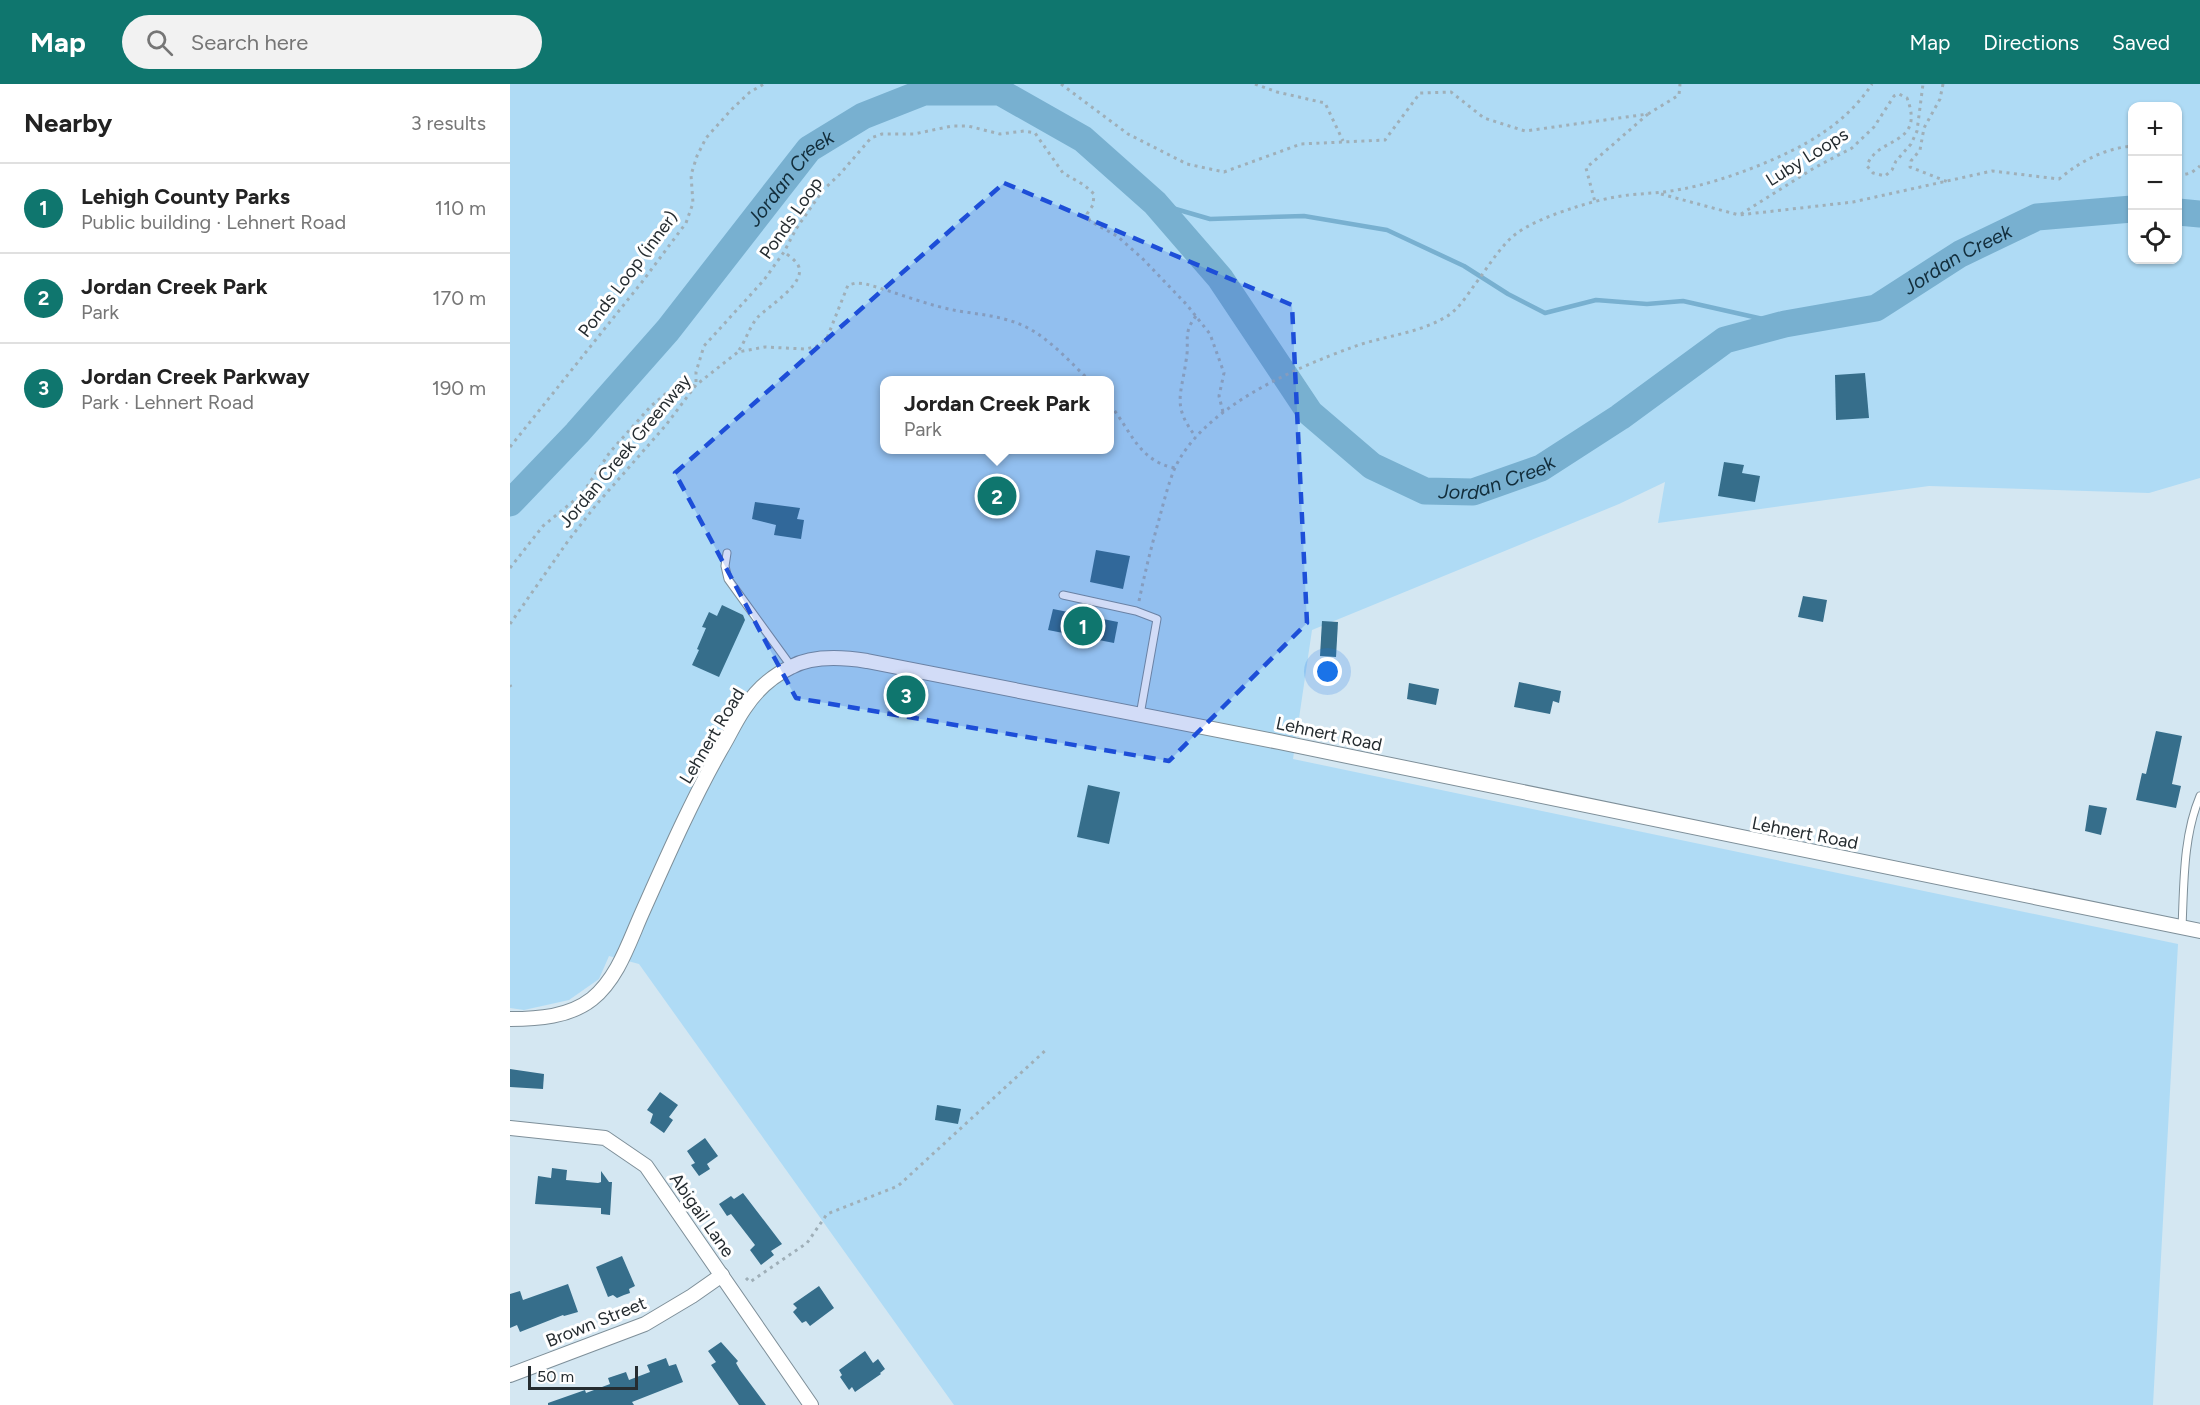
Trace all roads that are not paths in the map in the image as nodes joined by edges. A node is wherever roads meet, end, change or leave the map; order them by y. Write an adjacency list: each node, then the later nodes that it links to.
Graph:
1 (727, 553): 3 (lane)
2 (1063, 595): 4 (lane)
3 (791, 666): 4 (street, Lehnert Road); 8 (street, Lehnert Road)
4 (1140, 715): 6 (street, Lehnert Road)
5 (2200, 796): 6 (lane)
6 (2182, 927): 7 (street, Lehnert Road)
7 (2200, 931)
8 (510, 1019)
9 (510, 1128): 10 (street, Abigail Lane)
10 (722, 1275): 11 (street, Brown Street); 12 (street, Abigail Lane)
11 (510, 1375)
12 (812, 1405)

